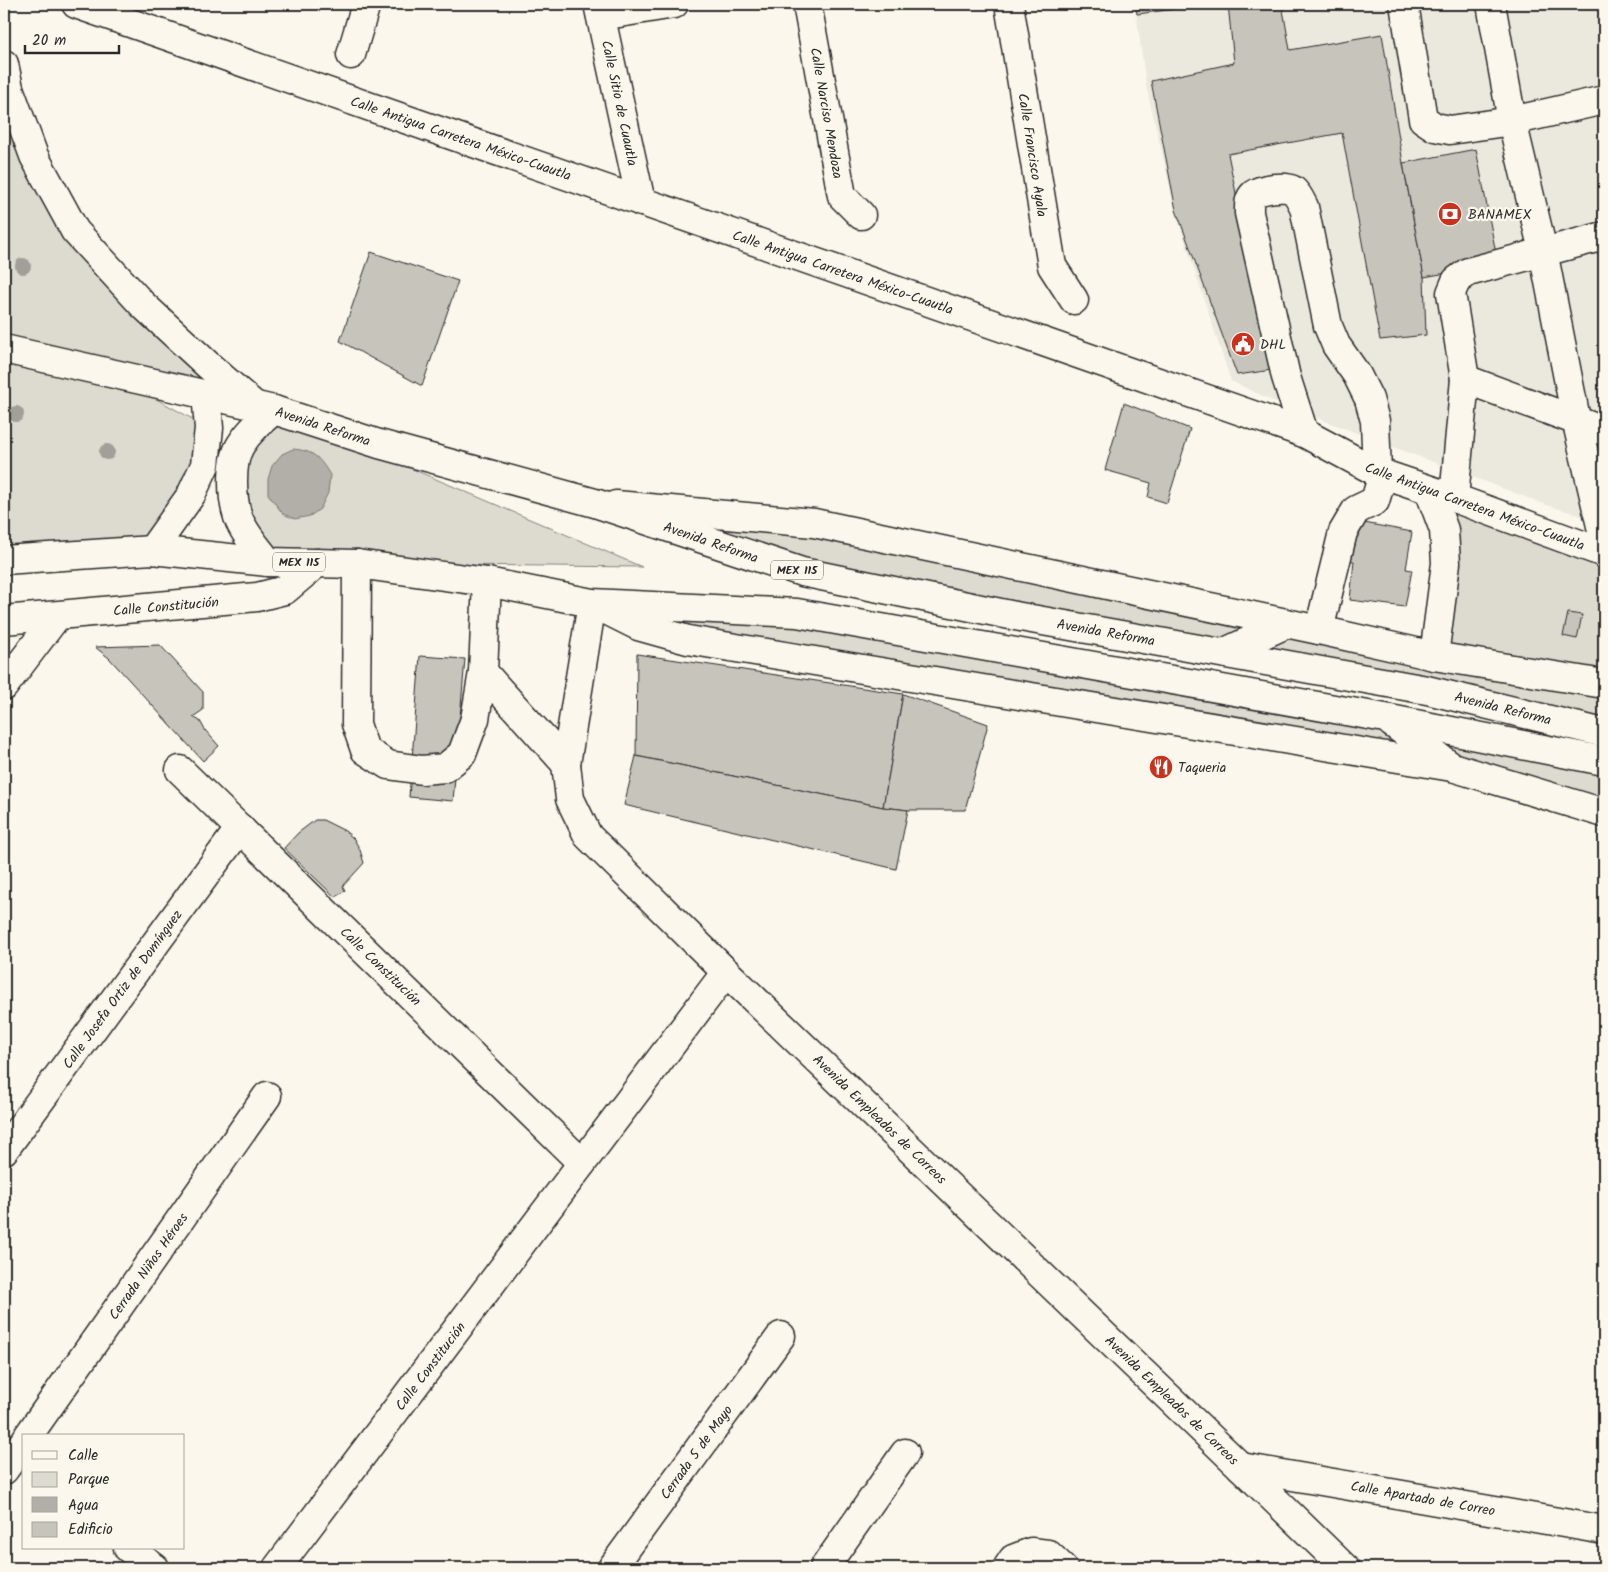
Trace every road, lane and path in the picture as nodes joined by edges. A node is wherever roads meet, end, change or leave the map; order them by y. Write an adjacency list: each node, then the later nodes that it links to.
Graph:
1 (76, 4): 13 (main road, Calle Antigua Carretera México-Cuautla)
2 (366, 4): 9 (main road)
3 (674, 4): 8 (main road)
4 (807, 4): 14 (main road, Calle Narciso Mendoza)
5 (1009, 4): 17 (main road, Calle Francisco Ayala)
6 (1404, 4): 12 (main road)
7 (1491, 4): 12 (main road)
8 (600, 10): 13 (main road, Calle Sitio de Cuautla)
9 (351, 55)
10 (4, 64): 21 (main road)
11 (1604, 100): 12 (main road)
12 (1512, 121): 16 (main road)
13 (641, 202): 24 (main road, Calle Antigua Carretera México-Cuautla)
14 (862, 214)
15 (1604, 236): 16 (main road)
16 (1543, 251): 19 (main road); 22 (main road)
17 (1074, 300)
18 (4, 349): 20 (main road, Avenida Reforma / MEX 115)
19 (1465, 379): 22 (main road); 26 (main road)
20 (206, 394): 21 (main road, Avenida Reforma / MEX 115); 29 (main road)
21 (264, 408): 27 (main road, Avenida Reforma / MEX 115); 32 (main road)
22 (1576, 419): 23 (main road); 28 (main road)
23 (1604, 431)
24 (1304, 433): 25 (main road, Calle Antigua Carretera México-Cuautla); 25 (main road)
25 (1380, 473): 26 (main road, Calle Antigua Carretera México-Cuautla); 40 (main road)
26 (1442, 494): 30 (main road, Calle Antigua Carretera México-Cuautla); 42 (main road)
27 (595, 503): 39 (main road); 41 (main road, Avenida Reforma / MEX 115)
28 (1604, 539)
29 (152, 550): 31 (main road, MEX 115); 32 (main road, MEX 115)
30 (1604, 553)
31 (4, 560)
32 (268, 562): 33 (main road, MEX 115)
33 (317, 562): 34 (main road, MEX 115); 37 (main road, Calle Constitución)
34 (357, 564): 35 (main road, MEX 115); 44 (main road)
35 (487, 582): 36 (main road, MEX 115); 44 (main road)
36 (592, 603): 48 (main road, MEX 115); 51 (main road, Avenida Empleados de Correos); 52 (main road)
37 (57, 616): 38 (main road, Calle Constitución); 47 (main road)
38 (4, 620)
39 (1286, 624): 40 (main road); 41 (main road)
40 (1319, 630): 42 (main road)
41 (1223, 653): 49 (main road, Avenida Reforma / MEX 115)
42 (1434, 656): 45 (main road)
43 (1604, 662): 45 (main road)
44 (484, 672): 51 (main road)
45 (1577, 680): 46 (main road)
46 (1604, 684)
47 (4, 686)
48 (1385, 718): 50 (main road, MEX 115); 52 (main road)
49 (1604, 733)
50 (1604, 761)
51 (566, 764): 56 (main road, Avenida Empleados de Correos)
52 (1452, 767): 54 (main road)
53 (180, 770): 55 (main road, Calle Constitución)
54 (1604, 814)
55 (240, 828): 58 (main road, Calle Josefa Ortiz de Domínguez); 59 (main road, Calle Constitución)
56 (726, 972): 59 (main road, Calle Constitución); 63 (main road, Avenida Empleados de Correos)
57 (267, 1096): 61 (main road, Cerrada Niños Héroes)
58 (4, 1150)
59 (582, 1163): 67 (main road, Calle Constitución)
60 (781, 1336): 68 (main road, Cerrada 5 de Mayo)
61 (29, 1434)
62 (905, 1452): 69 (main road)
63 (1241, 1467): 64 (main road, Calle Apartado de Correo); 72 (main road, Avenida Empleados de Correos)
64 (1604, 1530)
65 (131, 1550): 66 (main road)
66 (156, 1568)
67 (277, 1568)
68 (612, 1568)
69 (824, 1568)
70 (1007, 1568): 71 (main road)
71 (1063, 1568)
72 (1345, 1568)

